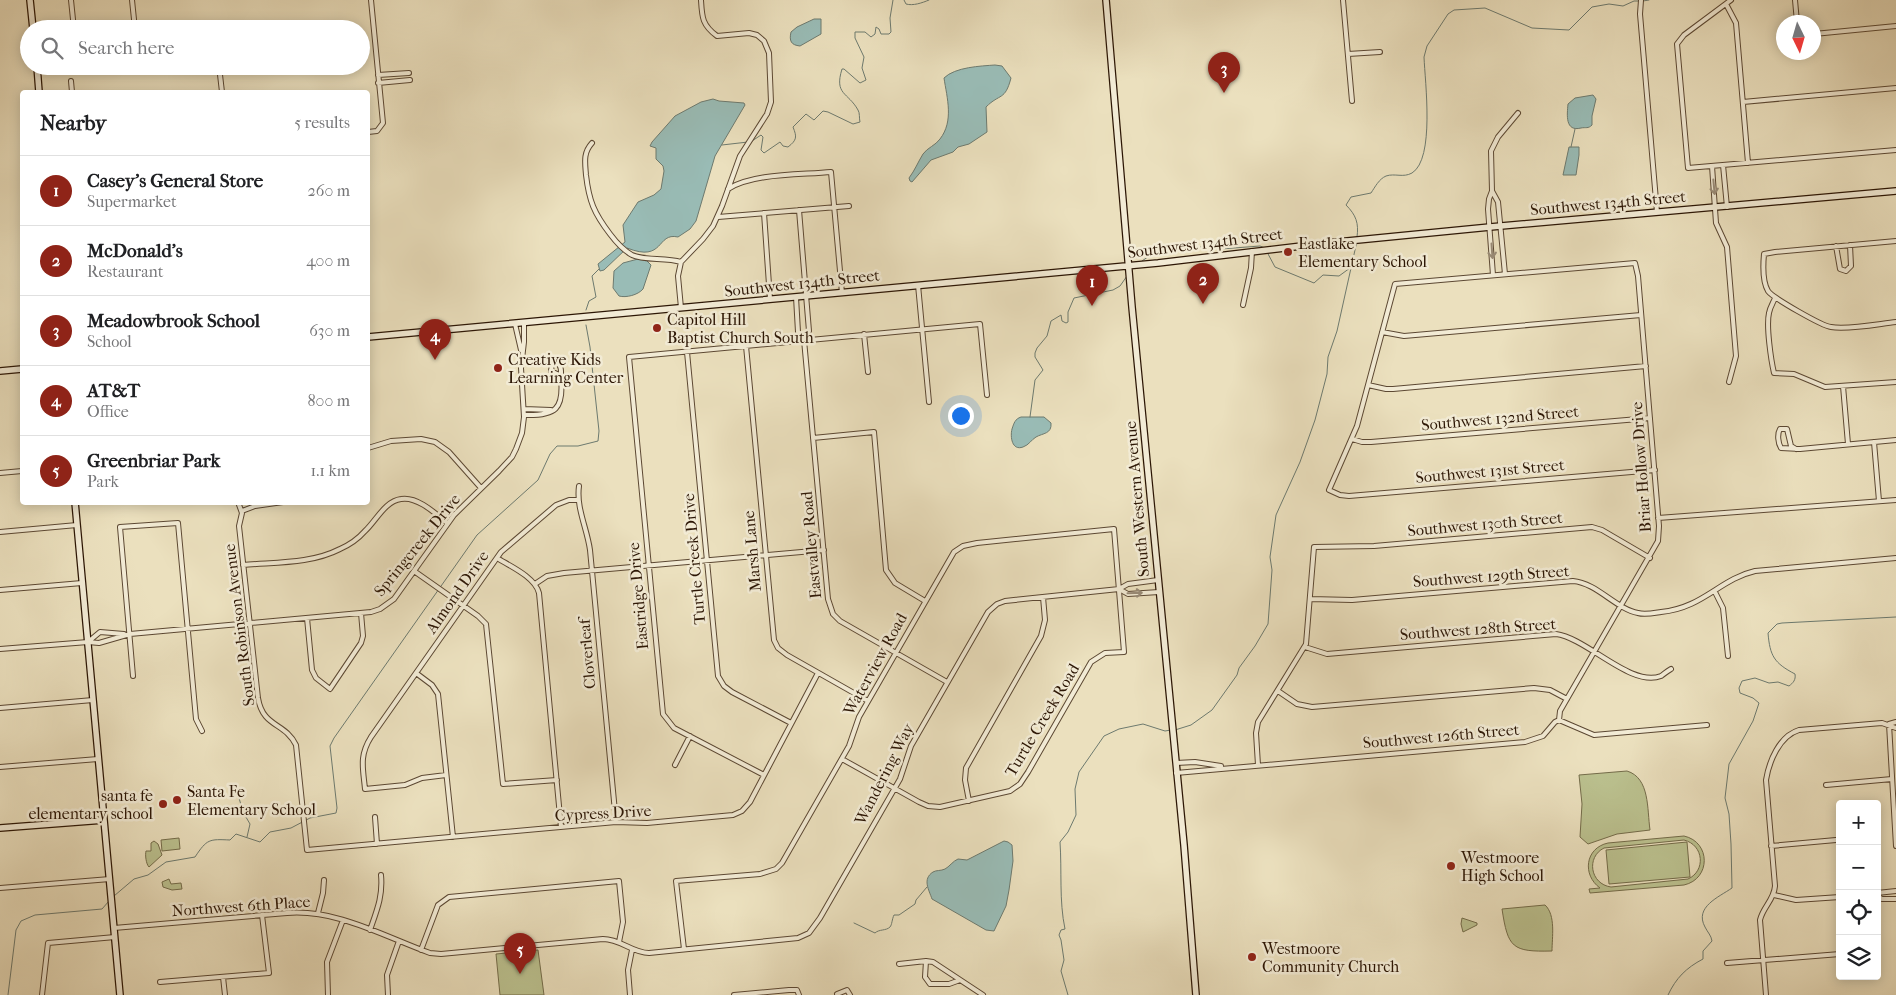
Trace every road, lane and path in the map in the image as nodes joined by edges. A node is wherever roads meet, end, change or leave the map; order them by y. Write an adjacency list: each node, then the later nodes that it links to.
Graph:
1 (30, 0): 13 (main road)
2 (71, 0): 14 (street)
3 (132, 0): 15 (street)
4 (371, 0): 24 (street)
5 (701, 0): 42 (street)
6 (1106, 0): 60 (main road, South Western Avenue)
7 (1344, 0): 19 (street)
8 (1732, 0): 11 (street)
9 (1795, 0): 12 (street)
10 (1641, 1): 50 (street)
11 (1726, 4): 34 (street); 41 (street)
12 (1796, 15)
13 (32, 20)
14 (73, 20)
15 (134, 20)
16 (1896, 26): 17 (street)
17 (1821, 33)
18 (1380, 52): 19 (street)
19 (1348, 54): 33 (street)
20 (409, 73): 21 (street)
21 (399, 74): 24 (street); 27 (street)
22 (38, 75): 30 (main road)
23 (220, 75): 32 (street)
24 (378, 76): 28 (street)
25 (410, 80): 27 (street)
26 (71, 81): 31 (street)
27 (400, 81): 28 (street)
28 (378, 83): 36 (street)
29 (1896, 88): 34 (street)
30 (39, 90)
31 (72, 90)
32 (222, 90)
33 (1352, 101)
34 (1743, 102): 39 (street)
35 (1518, 113): 43 (street)
36 (370, 132)
37 (592, 143): 59 (street)
38 (1896, 150): 39 (street)
39 (1748, 163): 40 (street)
40 (1723, 165): 41 (street); 46 (street)
41 (1712, 166): 48 (street, one-way to 48)
42 (728, 189): 47 (street); 52 (street)
43 (1492, 192): 53 (street); 54 (street)
44 (1896, 192): 46 (main road, Southwest 134th Street)
45 (849, 206): 47 (street)
46 (1727, 206): 48 (main road, Southwest 134th Street)
47 (835, 207): 49 (street); 64 (street)
48 (1715, 208): 50 (main road, Southwest 134th Street); 88 (street)
49 (799, 210): 51 (street); 65 (street, Eastvalley Road)
50 (1657, 212): 53 (main road, Southwest 134th Street)
51 (764, 213): 52 (street); 68 (street)
52 (718, 217): 59 (street)
53 (1500, 226): 54 (main road, Southwest 134th Street); 61 (street)
54 (1490, 227): 58 (main road, Southwest 134th Street); 62 (street, one-way to 62)
55 (1896, 241): 57 (street)
56 (1836, 246): 57 (street); 57 (street); 67 (street)
57 (1850, 246)
58 (1252, 251): 60 (main road, Southwest 134th Street); 69 (street)
59 (681, 262): 70 (street)
60 (1129, 266): 63 (main road, Southwest 134th Street); 131 (main road, South Western Avenue)
61 (1505, 274): 62 (street); 71 (street, Briar Hollow Drive)
62 (1493, 275): 76 (street)
63 (918, 285): 64 (main road, Southwest 134th Street); 75 (street)
64 (842, 292): 65 (main road, Southwest 134th Street)
65 (806, 296): 66 (main road, Southwest 134th Street); 79 (street, Eastvalley Road)
66 (796, 297): 68 (main road, Southwest 134th Street); 79 (street, Eastvalley Road)
67 (1775, 298): 72 (street); 91 (street)
68 (770, 299): 70 (main road, Southwest 134th Street)
69 (1243, 305)
70 (682, 308): 73 (main road, Southwest 134th Street)
71 (1641, 315): 76 (street); 83 (street, Briar Hollow Drive)
72 (1896, 322)
73 (524, 323): 74 (main road, Southwest 134th Street); 81 (street, Springcreek Drive)
74 (516, 324): 78 (main road, Southwest 134th Street); 81 (street, Springcreek Drive)
75 (923, 329): 77 (street); 92 (street); 93 (street)
76 (1382, 332): 90 (street)
77 (864, 334): 79 (street); 86 (street)
78 (370, 336)
79 (804, 340): 80 (street); 98 (street, Eastvalley Road)
80 (746, 346): 82 (street); 122 (street, Marsh Lane)
81 (522, 352): 94 (street, Springcreek Drive)
82 (687, 352): 126 (street, Turtle Creek Drive); 128 (street, Eastridge Drive)
83 (1646, 366): 90 (street); 97 (street, Briar Hollow Drive)
84 (20, 369): 85 (main road)
85 (0, 371)
86 (868, 372)
87 (561, 376): 95 (street)
88 (1729, 382)
89 (1896, 382): 91 (street)
90 (1368, 385): 99 (street)
91 (1843, 386): 102 (street)
92 (988, 395)
93 (929, 402)
94 (524, 409): 95 (street); 96 (street, Springcreek Drive)
95 (551, 410): 96 (street)
96 (524, 415): 109 (street, Springcreek Drive)
97 (1650, 418): 99 (street, Southwest 132nd Street); 105 (street, Briar Hollow Drive)
98 (814, 438): 121 (street, Eastvalley Road); 140 (street)
99 (1352, 439): 105 (street, Southwest 131st Street)
100 (1896, 440): 101 (street)
101 (1874, 442): 102 (street); 112 (street)
102 (1848, 444): 104 (street)
103 (370, 447): 109 (street)
104 (1796, 449): 104 (street)
105 (1655, 470): 117 (street, Briar Hollow Drive)
106 (20, 471): 107 (street)
107 (0, 473)
108 (579, 486): 110 (street, Cloverleaf)
109 (481, 488): 118 (street, Springcreek Drive)
110 (578, 500): 123 (street, Almond Drive); 130 (street, Cloverleaf)
111 (1896, 500): 112 (street)
112 (1879, 501): 117 (street)
113 (75, 505): 119 (main road)
114 (239, 505): 116 (street, South Robinson Avenue)
115 (262, 505): 116 (street)
116 (242, 511): 127 (street, South Robinson Avenue)
117 (1658, 518): 124 (street, Briar Hollow Drive)
118 (447, 523): 127 (street); 129 (street, Springcreek Drive)
119 (77, 525): 120 (street); 132 (main road)
120 (0, 532)
121 (824, 550): 122 (street); 151 (street, Eastvalley Road)
122 (764, 555): 126 (street); 155 (street, Marsh Lane)
123 (497, 558): 133 (street); 141 (street, Almond Drive)
124 (1650, 558): 139 (street, Southwest 130th Street); 142 (street, Briar Hollow Drive)
125 (1896, 558): 137 (street, Southwest 129th Street)
126 (706, 561): 128 (street); 166 (street, Turtle Creek Drive)
127 (243, 565): 145 (street, South Robinson Avenue)
128 (648, 566): 130 (street); 171 (street, Eastridge Drive)
129 (414, 571): 141 (street); 143 (street, Springcreek Drive)
130 (592, 571): 133 (street); 189 (street, Cloverleaf)
131 (1158, 580): 134 (street, Wandering Way); 136 (main road, South Western Avenue)
132 (83, 583): 135 (street); 148 (main road)
133 (535, 584): 183 (street)
134 (1119, 589): 136 (street, Wandering Way, one-way to 136); 138 (street, Wandering Way); 140 (street, Waterview Road); 186 (street, Turtle Creek Road)
135 (0, 590)
136 (1159, 592): 174 (main road, South Western Avenue)
137 (1715, 592): 142 (street, Southwest 129th Street); 153 (street)
138 (1043, 596): 158 (street, Wandering Way); 186 (street)
139 (1310, 599): 142 (street, Southwest 129th Street); 149 (street)
140 (925, 601): 151 (street, Waterview Road)
141 (463, 605): 156 (street, Almond Drive); 183 (street)
142 (1622, 605): 152 (street, Briar Hollow Drive)
143 (361, 614): 144 (street, Springcreek Drive); 144 (street)
144 (307, 618): 145 (street, Springcreek Drive)
145 (251, 624): 146 (street, Springcreek Drive); 197 (street, South Robinson Avenue)
146 (188, 629): 147 (street, Springcreek Drive); 147 (street); 170 (street)
147 (130, 634): 148 (street, Springcreek Drive); 148 (street, Springcreek Drive); 157 (street)
148 (88, 642): 150 (street); 161 (main road)
149 (1305, 647): 152 (street, Southwest 128th Street); 159 (street)
150 (0, 649)
151 (896, 652): 158 (street, Eastvalley Road); 162 (street, Waterview Road)
152 (1594, 652): 154 (street, Southwest 128th Street); 160 (street, Briar Hollow Drive)
153 (1728, 656)
154 (1670, 669)
155 (818, 672): 162 (street, Marsh Lane); 166 (street, Cypress Drive)
156 (416, 673): 180 (street); 180 (street, Almond Drive)
157 (133, 676)
158 (947, 682): 185 (street, Wandering Way)
159 (1278, 691): 160 (street); 176 (street)
160 (1568, 699): 164 (street, Briar Hollow Drive)
161 (93, 700): 163 (street); 173 (main road)
162 (868, 701): 172 (street, Waterview Road)
163 (0, 708)
164 (1560, 720): 168 (street); 176 (street, Southwest 126th Street)
165 (1896, 722): 167 (street)
166 (791, 724): 181 (street, Cypress Drive)
167 (1889, 724): 169 (street); 182 (street); 195 (street)
168 (1707, 725)
169 (1896, 728)
170 (202, 731)
171 (690, 736): 175 (street); 181 (street, Eastridge Drive)
172 (842, 758): 185 (street, Turtle Creek Road); 216 (street, Waterview Road)
173 (98, 759): 177 (street); 188 (main road)
174 (1176, 763): 178 (street, Southwest 126th Street); 179 (main road, South Western Avenue)
175 (675, 765)
176 (1258, 765): 178 (street, Southwest 126th Street)
177 (0, 767)
178 (1225, 768): 179 (street, Southwest 126th Street)
179 (1176, 773): 239 (main road, South Western Avenue)
180 (446, 775): 192 (street)
181 (764, 775): 189 (street, Cypress Drive)
182 (1892, 779): 184 (street); 196 (street)
183 (556, 780): 190 (street)
184 (1826, 784)
185 (894, 788): 186 (street, Turtle Creek Road); 216 (street, Wandering Way)
186 (969, 801)
187 (375, 817): 194 (street)
188 (104, 820): 191 (main road); 199 (main road)
189 (616, 822): 190 (street, Cypress Drive)
190 (562, 827): 192 (street, Cypress Drive)
191 (0, 828)
192 (453, 837): 194 (street, Cypress Drive)
193 (1836, 840): 195 (street)
194 (377, 844): 197 (street, Cypress Drive)
195 (1771, 846): 204 (street)
196 (1896, 846)
197 (307, 850)
198 (381, 875): 212 (street)
199 (110, 879): 201 (street); 211 (main road)
200 (324, 880): 208 (street)
201 (0, 888)
202 (1896, 891): 203 (street)
203 (1881, 893)
204 (1774, 895): 205 (street); 221 (street)
205 (1836, 897)
206 (1881, 898): 207 (street)
207 (1896, 899)
208 (318, 913): 209 (street, Northwest 6th Place); 210 (street, Northwest 6th Place)
209 (262, 915): 211 (street, Northwest 6th Place); 225 (street)
210 (343, 920): 212 (street, Northwest 6th Place); 233 (street)
211 (114, 928): 213 (main road)
212 (370, 930): 214 (street, Northwest 6th Place)
213 (115, 937): 230 (street); 231 (main road)
214 (399, 941): 217 (street, Northwest 6th Place); 234 (street)
215 (619, 942): 217 (street, Northwest 6th Place); 217 (street); 218 (street, Northwest 6th Place)
216 (684, 949): 219 (street, Wandering Way)
217 (421, 950)
218 (632, 950): 219 (street, Northwest 6th Place); 235 (street)
219 (659, 952)
220 (1836, 954): 221 (street)
221 (1763, 960): 223 (street); 240 (street)
222 (926, 961): 224 (street); 226 (street); 226 (street)
223 (1727, 963)
224 (899, 964)
225 (223, 977): 227 (street); 232 (street)
226 (960, 980): 238 (street)
227 (160, 982)
228 (798, 993): 236 (street)
229 (837, 994): 237 (street)
230 (42, 995)
231 (120, 995)
232 (225, 995)
233 (328, 995)
234 (388, 995)
235 (629, 995)
236 (734, 995)
237 (850, 995)
238 (983, 995)
239 (1196, 995)
240 (1766, 995)

